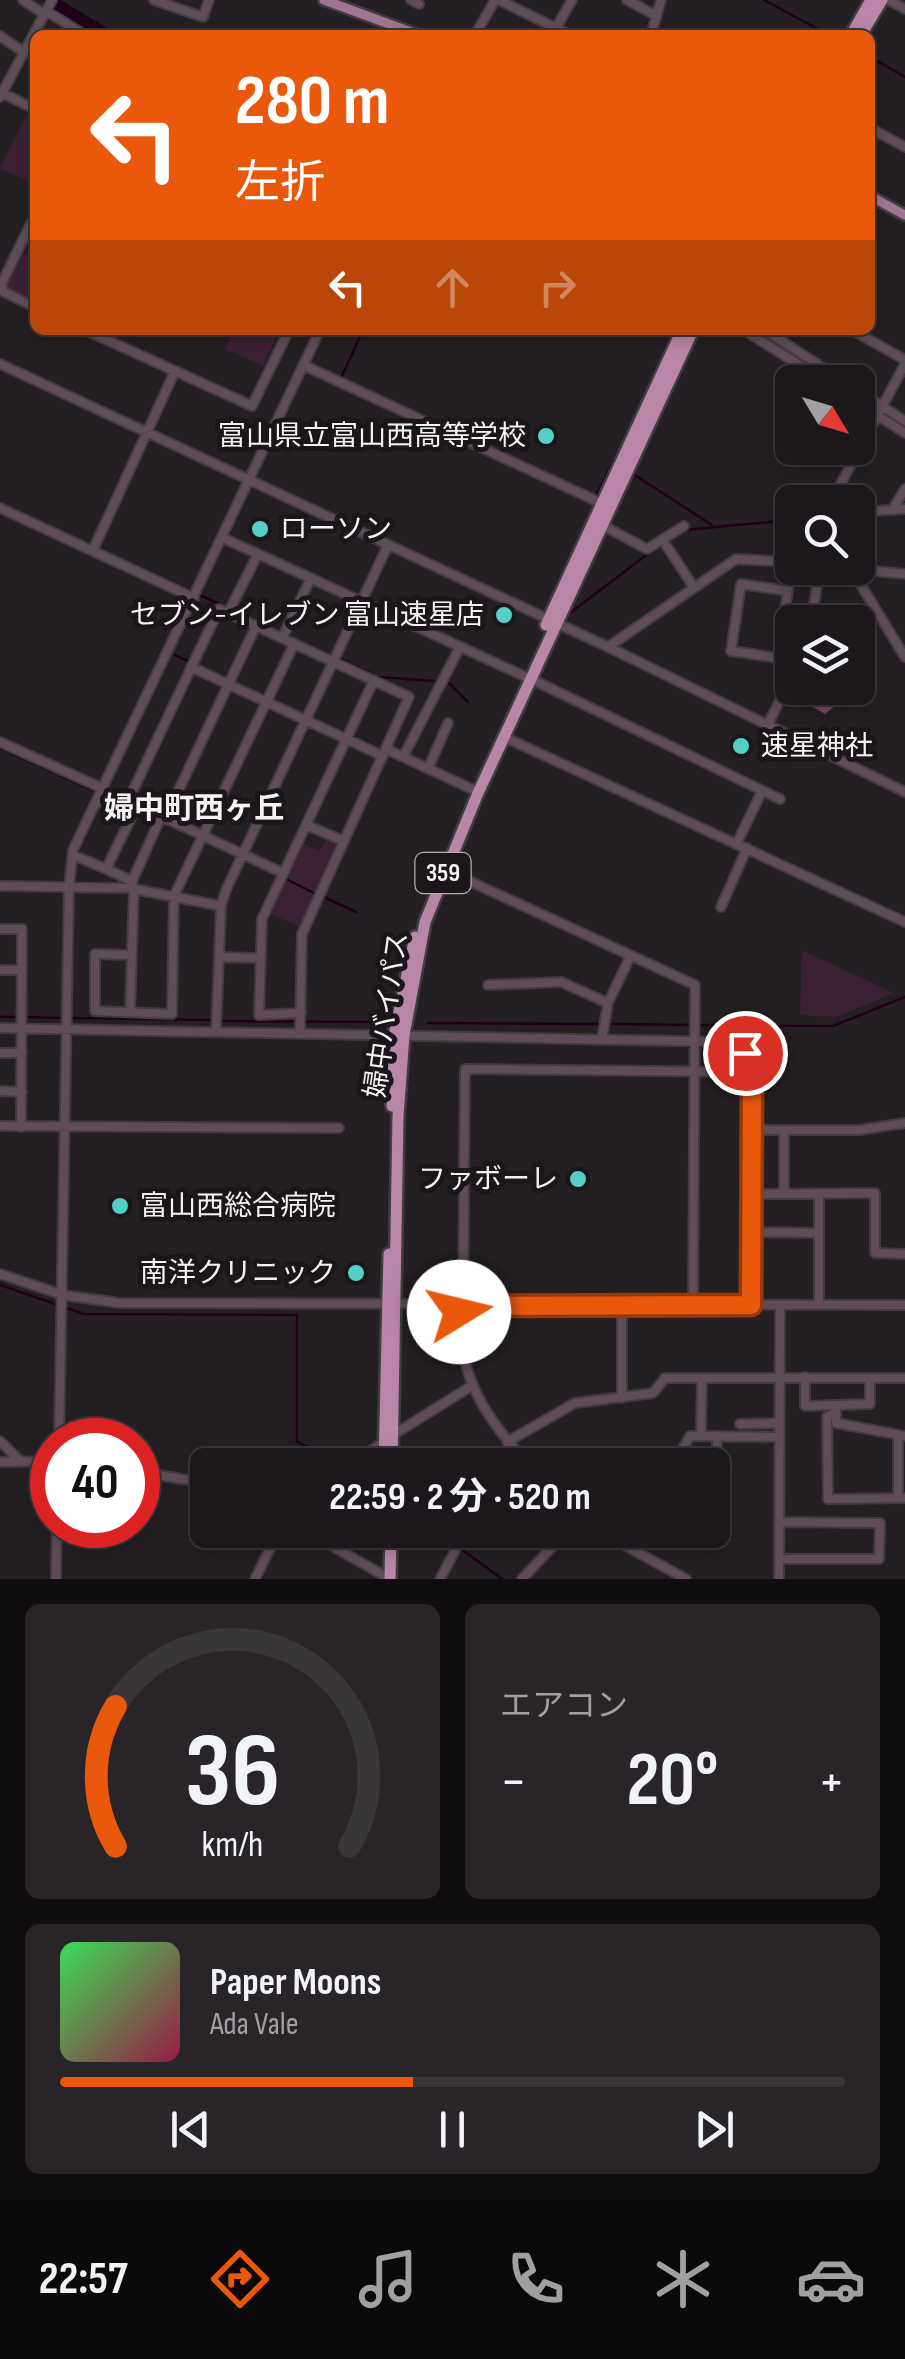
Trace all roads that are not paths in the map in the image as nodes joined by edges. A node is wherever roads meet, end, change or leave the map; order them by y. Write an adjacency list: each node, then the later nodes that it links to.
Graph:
1 (22, 0): 12 (street)
2 (154, 0): 3 (street)
3 (209, 0)
4 (324, 0): 16 (main road)
5 (497, 0): 14 (street); 17 (street)
6 (572, 0): 14 (street)
7 (627, 0): 13 (street)
8 (660, 0): 13 (street)
9 (871, 0): 20 (highway)
10 (886, 0): 11 (street); 21 (highway)
11 (905, 8)
12 (47, 9): 15 (street)
13 (655, 16): 19 (street)
14 (556, 28): 18 (street)
15 (71, 30)
16 (405, 30)
17 (478, 30)
18 (560, 30)
19 (653, 30)
20 (854, 30)
21 (865, 30)
22 (0, 36): 24 (street)
23 (30, 39): 24 (street)
24 (23, 52): 25 (street)
25 (3, 82): 26 (street)
26 (1, 95): 27 (street)
27 (30, 106)
28 (875, 131): 29 (street)
29 (905, 147)
30 (875, 199): 31 (main road)
31 (905, 215)
32 (30, 225): 33 (street)
33 (30, 305)
34 (96, 335): 47 (street)
35 (286, 335): 47 (street)
36 (318, 335): 44 (street)
37 (680, 335): 57 (highway, 婦中バイパス / 359)
38 (691, 335): 62 (highway, 婦中バイパス / 359)
39 (752, 335): 45 (street)
40 (773, 335): 46 (street)
41 (860, 335): 42 (street)
42 (905, 362): 50 (street)
43 (0, 364): 52 (street)
44 (303, 365): 54 (street); 57 (street)
45 (799, 365)
46 (819, 365)
47 (175, 372): 52 (street)
48 (875, 407): 50 (street)
49 (875, 409): 50 (street)
50 (879, 411): 51 (street); 53 (street); 55 (street)
51 (905, 421)
52 (148, 433): 54 (street); 67 (street)
53 (905, 433)
54 (250, 480): 64 (street); 65 (street)
55 (841, 485)
56 (905, 488): 60 (street)
57 (601, 503): 81 (highway, 婦中バイパス / 359)
58 (0, 508): 67 (street)
59 (905, 508): 60 (street)
60 (893, 510): 61 (street)
61 (875, 511)
62 (602, 525): 63 (street); 81 (highway, 婦中バイパス / 359)
63 (684, 526)
64 (223, 538): 68 (street); 77 (street)
65 (388, 545): 78 (street); 81 (street)
66 (666, 545): 75 (street)
67 (93, 550): 77 (street)
68 (258, 554): 72 (street); 80 (street)
69 (775, 561): 75 (street)
70 (875, 571): 71 (street)
71 (905, 574)
72 (311, 578): 78 (street); 83 (street)
73 (789, 585): 76 (street)
74 (860, 585): 88 (street)
75 (694, 586): 85 (street)
76 (788, 591): 79 (street); 87 (street)
77 (194, 598): 105 (street)
78 (361, 601): 86 (street); 89 (street)
79 (786, 605)
80 (228, 613): 82 (street); 90 (street)
81 (552, 621): 85 (street); 91 (highway, 婦中バイパス / 359)
82 (256, 626): 83 (street); 93 (street)
83 (282, 638): 84 (street)
84 (294, 644): 89 (street); 94 (street)
85 (608, 646): 98 (street)
86 (460, 647): 91 (street); 103 (street)
87 (775, 658)
88 (905, 658)
89 (333, 661): 92 (street); 96 (street)
90 (191, 667): 93 (street); 111 (street)
91 (528, 678): 99 (highway, 婦中バイパス / 359); 106 (highway, 婦中バイパス / 359); 107 (street)
92 (374, 680): 100 (street); 102 (street)
93 (229, 684): 94 (street); 111 (street)
94 (266, 701): 96 (street); 113 (street)
95 (778, 705): 98 (street)
96 (305, 719): 100 (street); 117 (street)
97 (448, 724): 104 (street)
98 (768, 724): 108 (street)
99 (504, 736): 115 (street); 145 (highway, 婦中バイパス / 359)
100 (346, 738): 102 (street); 112 (street)
101 (0, 742): 105 (street)
102 (386, 753): 103 (street); 114 (street)
103 (403, 757): 104 (street)
104 (428, 769): 106 (street)
105 (104, 790): 110 (street)
106 (474, 790): 145 (highway, 婦中バイパス / 359)
107 (762, 791): 109 (street); 115 (street)
108 (905, 792)
109 (780, 799)
110 (98, 800): 118 (street); 119 (street)
111 (163, 818): 113 (street); 123 (street)
112 (306, 824): 114 (street); 120 (street)
113 (201, 836): 117 (street); 125 (street)
114 (344, 841): 139 (street)
115 (737, 843): 116 (street)
116 (748, 848): 127 (street); 128 (street)
117 (242, 854): 120 (street); 126 (street)
118 (73, 855): 119 (street); 124 (street)
119 (106, 869): 123 (street)
120 (283, 873): 133 (street)
121 (456, 875): 132 (street)
122 (0, 886): 124 (street)
123 (132, 886): 124 (street); 125 (street); 130 (street)
124 (69, 887): 142 (street)
125 (174, 896): 126 (street); 138 (street)
126 (221, 906): 131 (street)
127 (721, 907)
128 (905, 922)
129 (0, 929): 135 (street)
130 (131, 955): 138 (street); 138 (street)
131 (219, 956): 133 (street); 143 (street)
132 (630, 957): 137 (street); 147 (street)
133 (261, 958): 139 (street)
134 (0, 970): 135 (street)
135 (22, 970): 141 (street)
136 (488, 985): 137 (street)
137 (608, 1003): 146 (street)
138 (130, 1012)
139 (300, 1013): 144 (street)
140 (0, 1028): 141 (street)
141 (23, 1028): 142 (street); 149 (street)
142 (67, 1029): 143 (street); 157 (street)
143 (216, 1032): 144 (street)
144 (300, 1032): 145 (street)
145 (399, 1035): 146 (street); 169 (highway, 婦中バイパス / 359)
146 (602, 1038): 147 (street)
147 (695, 1040): 150 (street); 151 (street)
148 (0, 1053): 149 (street)
149 (22, 1053): 153 (street)
150 (696, 1070): 151 (street); 174 (street); 176 (street)
151 (752, 1072): 159 (street)
152 (0, 1091): 153 (street)
153 (22, 1092): 156 (street)
154 (905, 1123): 160 (street)
155 (0, 1126): 156 (street)
156 (21, 1126): 157 (street)
157 (65, 1127): 158 (street); 168 (street)
158 (340, 1128)
159 (751, 1130): 160 (street); 162 (street)
160 (784, 1130): 161 (street)
161 (784, 1193): 162 (street); 163 (street)
162 (751, 1194): 164 (street)
163 (819, 1194): 165 (street); 166 (street)
164 (752, 1232): 165 (street); 170 (street)
165 (818, 1234): 172 (street)
166 (905, 1254)
167 (0, 1274): 168 (street)
168 (63, 1295): 169 (street); 185 (street)
169 (392, 1305): 174 (street); 192 (highway, 婦中バイパス / 359)
170 (751, 1305): 171 (street); 176 (street)
171 (780, 1305): 172 (street); 177 (street)
172 (819, 1305): 173 (street)
173 (905, 1305)
174 (462, 1306): 175 (street); 182 (street)
175 (622, 1306): 176 (street); 183 (street)
176 (693, 1306)
177 (780, 1377): 178 (street); 179 (street); 187 (street)
178 (806, 1377): 180 (street); 184 (street)
179 (702, 1378): 183 (street); 188 (street)
180 (870, 1378): 181 (street); 184 (street)
181 (905, 1378)
182 (473, 1385): 192 (street); 194 (street)
183 (622, 1398): 194 (street)
184 (836, 1409): 190 (street); 206 (street)
185 (60, 1418)
186 (740, 1424): 187 (street)
187 (780, 1424): 191 (street)
188 (701, 1436): 189 (street); 199 (street)
189 (717, 1436): 191 (street); 200 (street)
190 (902, 1436): 206 (street)
191 (779, 1437): 207 (street)
192 (389, 1438): 195 (street); 196 (highway, 婦中バイパス / 359); 197 (highway, 婦中バイパス / 359)
193 (0, 1441): 202 (street)
194 (507, 1442): 198 (street)
195 (375, 1448)
196 (387, 1448)
197 (390, 1448)
198 (512, 1448)
199 (681, 1448)
200 (717, 1448)
201 (0, 1462): 202 (street)
202 (20, 1462): 203 (street)
203 (30, 1462)
204 (160, 1475): 205 (street)
205 (190, 1480)
206 (902, 1498)
207 (779, 1522): 215 (street); 215 (street)
208 (57, 1548): 217 (street)
209 (270, 1548): 218 (street)
210 (335, 1548): 216 (street)
211 (387, 1548): 216 (highway)
212 (456, 1548): 219 (street)
213 (551, 1548): 220 (street)
214 (630, 1548): 221 (street)
215 (779, 1558): 222 (street)
216 (386, 1578)
217 (56, 1579)
218 (255, 1579)
219 (440, 1579)
220 (522, 1579)
221 (686, 1579)
222 (779, 1579)

